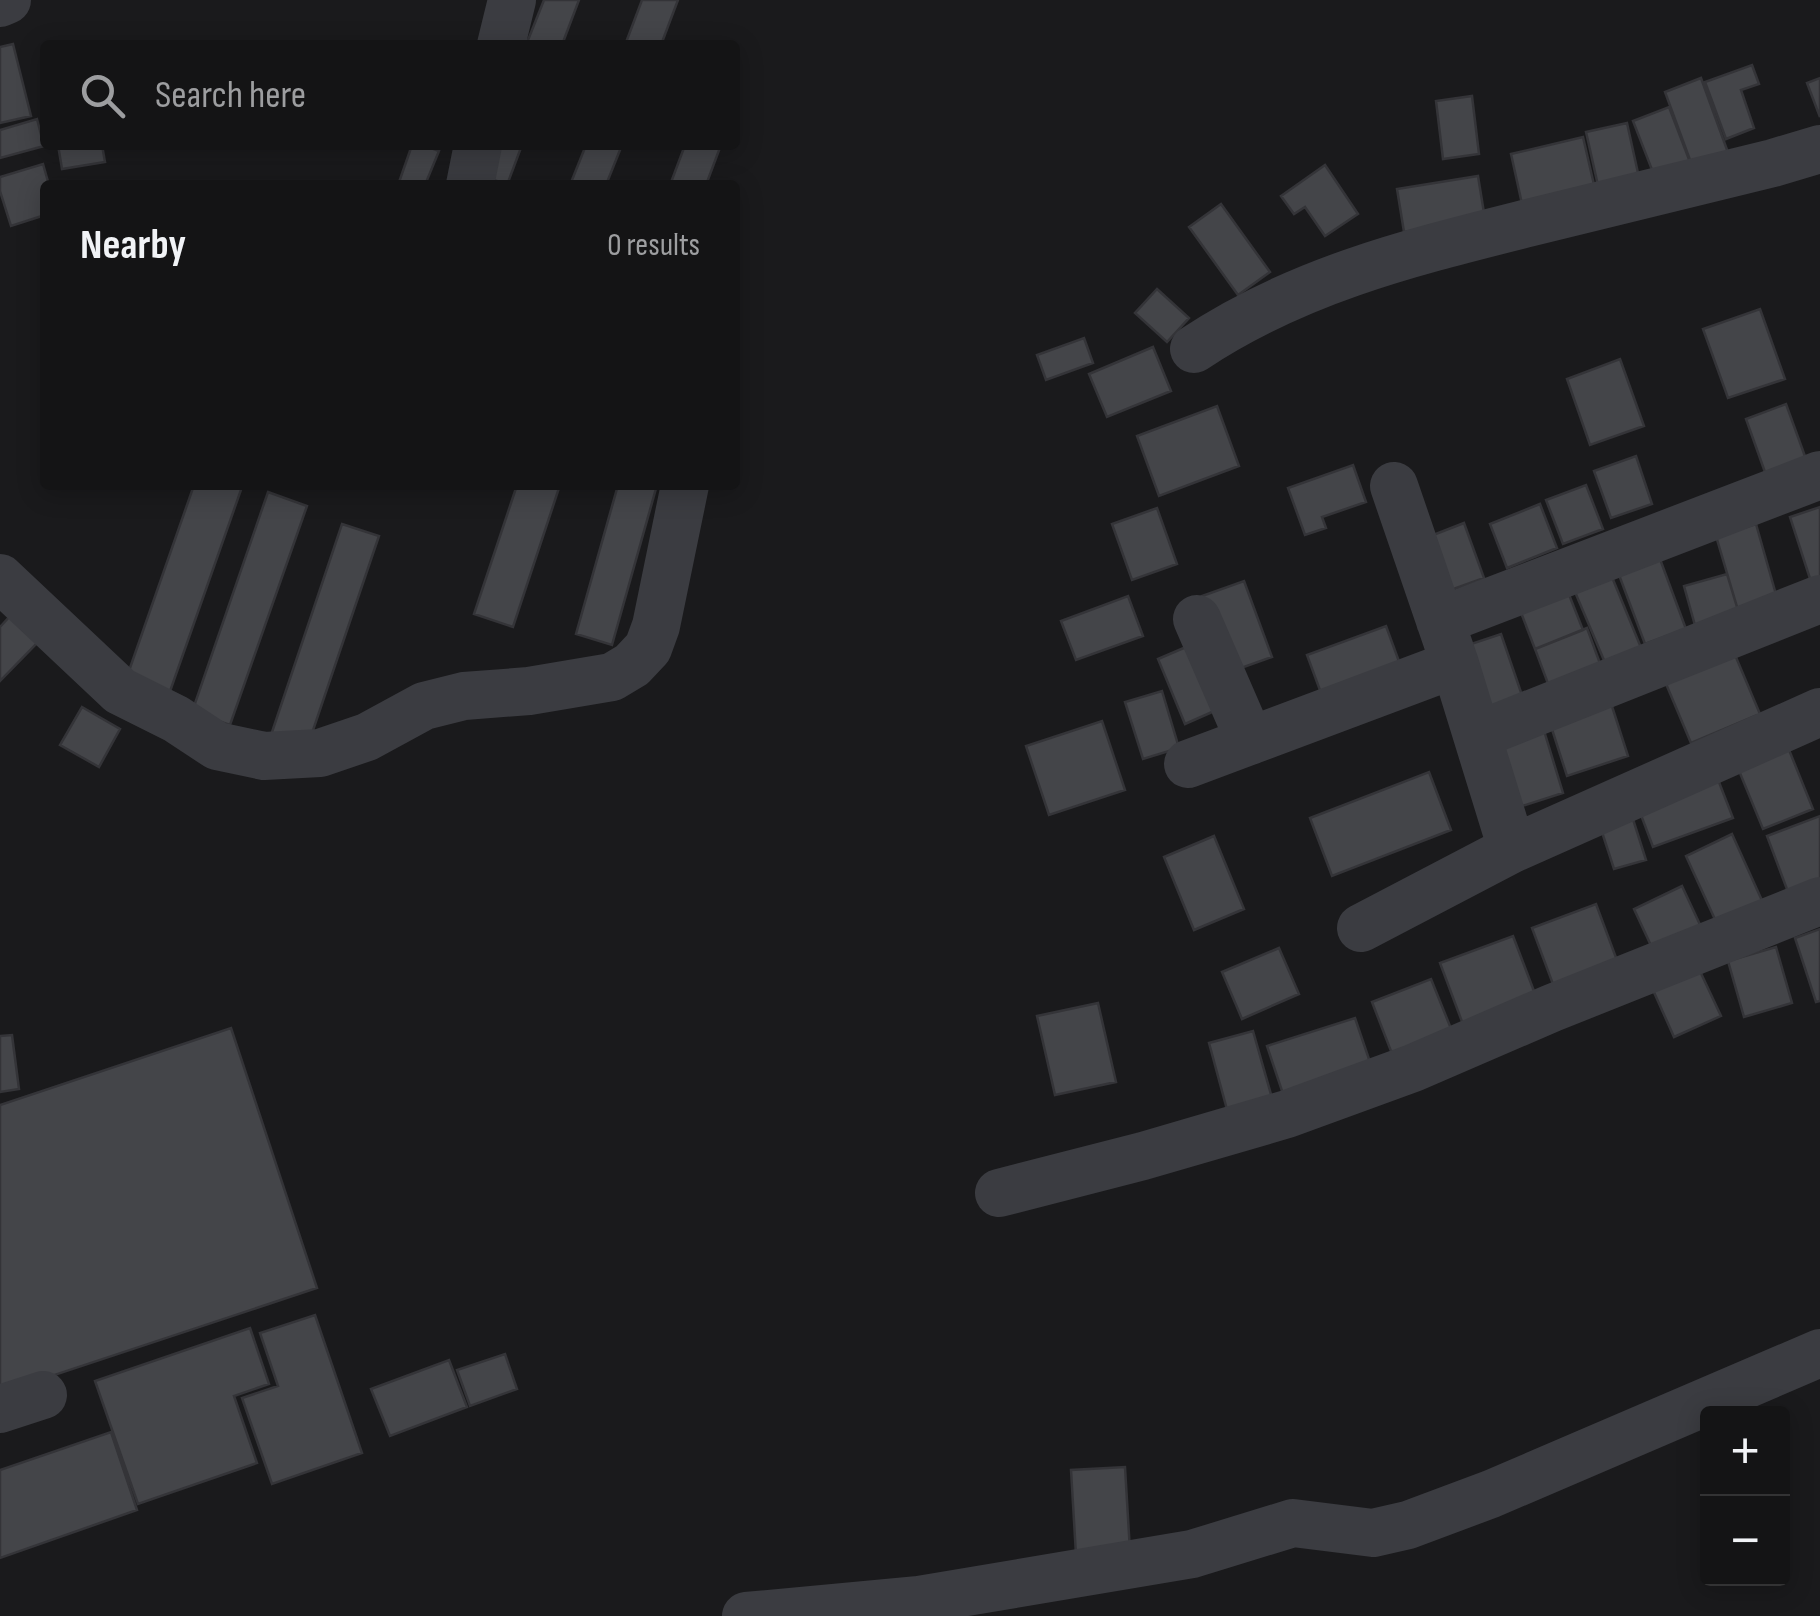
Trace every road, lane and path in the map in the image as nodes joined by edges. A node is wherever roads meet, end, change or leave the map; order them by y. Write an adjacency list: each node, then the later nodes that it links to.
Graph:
1 (7, 0): 3 (street)
2 (512, 0): 4 (street)
3 (0, 3)
4 (502, 40)
5 (1820, 148): 8 (street)
6 (477, 150): 7 (street)
7 (471, 180)
8 (1194, 349)
9 (1820, 476): 15 (street)
10 (1394, 486): 15 (street)
11 (684, 490): 12 (street)
12 (0, 578)
13 (1820, 599): 17 (street)
14 (1196, 619): 18 (street)
15 (1447, 643): 17 (street); 18 (street)
16 (1820, 712): 20 (street)
17 (1478, 735): 20 (street)
18 (1250, 740): 19 (street)
19 (1188, 764)
20 (1512, 850): 22 (street)
21 (1820, 902): 23 (street)
22 (1361, 928)
23 (999, 1193)
24 (1820, 1353): 25 (street)
25 (746, 1616)

